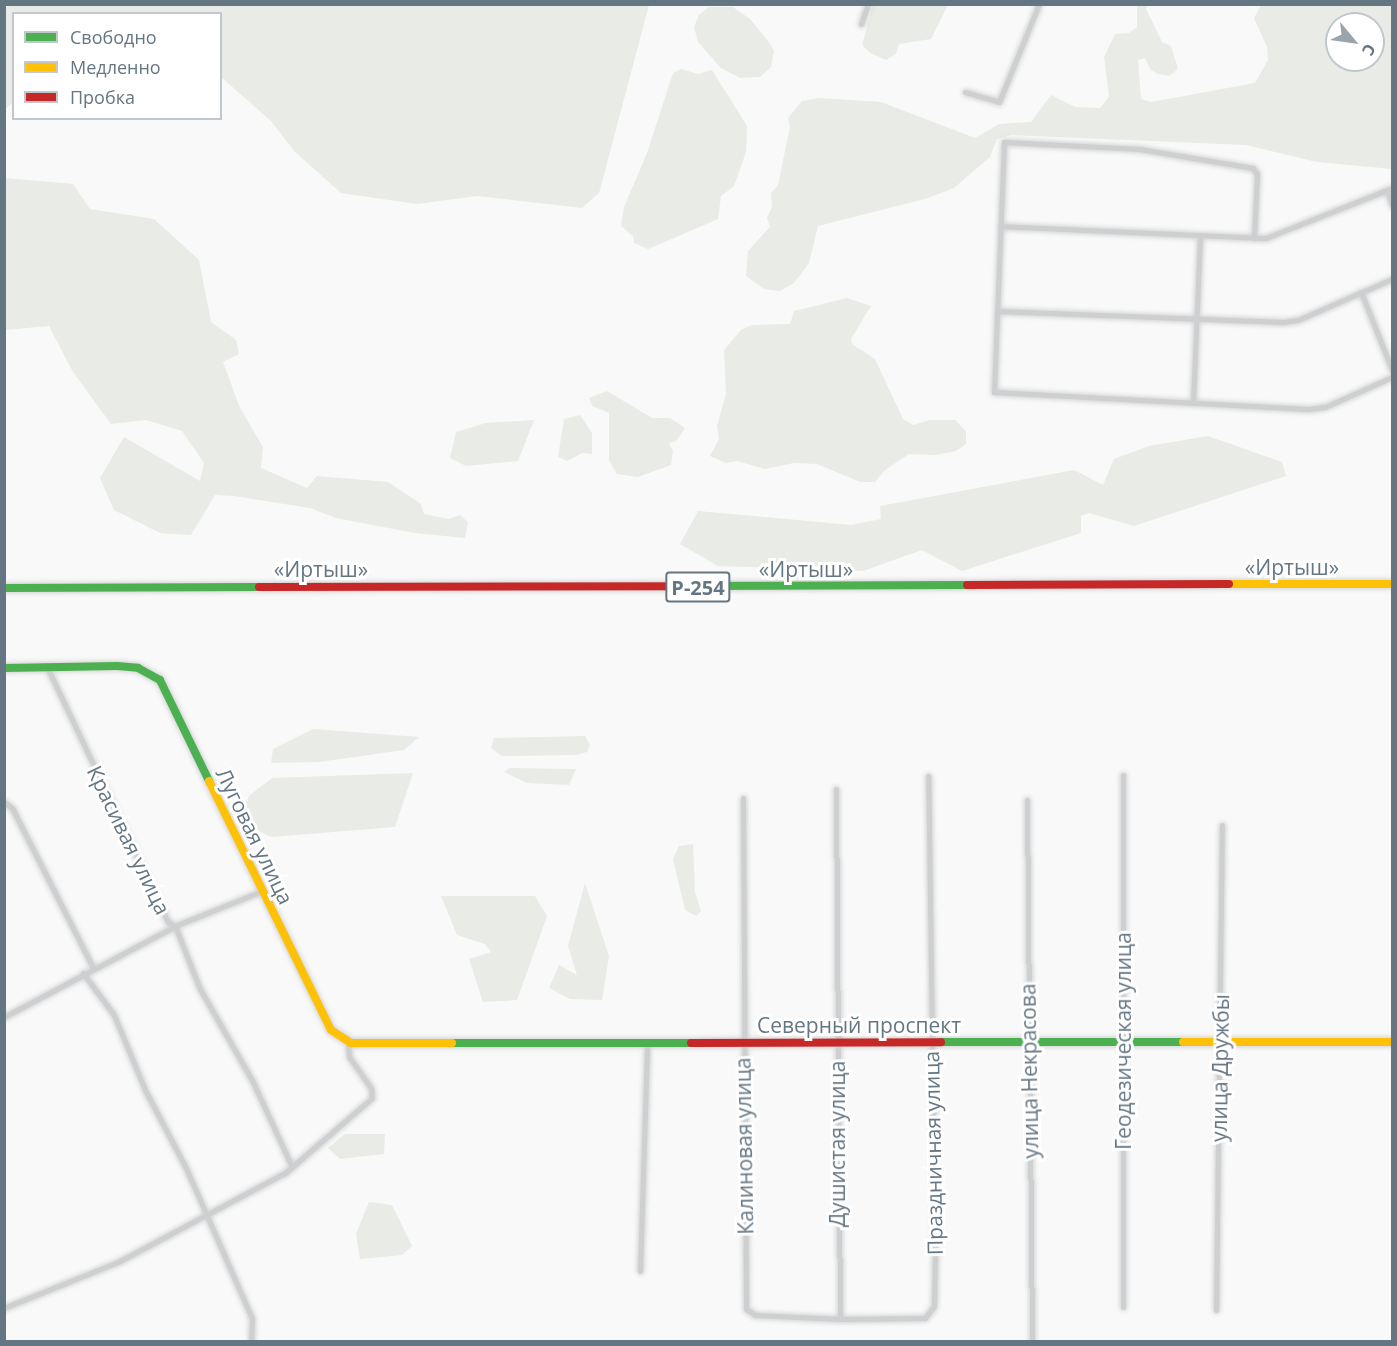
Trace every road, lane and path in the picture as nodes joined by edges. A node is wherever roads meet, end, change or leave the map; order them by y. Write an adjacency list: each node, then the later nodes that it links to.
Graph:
1 (868, 4): 3 (street)
2 (1039, 4): 4 (street)
3 (861, 24)
4 (965, 92)
5 (1390, 189): 6 (street); 9 (street)
6 (1392, 205)
7 (1000, 226): 8 (street); 9 (street); 12 (street)
8 (1200, 236): 9 (street); 13 (street)
9 (1254, 238)
10 (1392, 279): 11 (street)
11 (1361, 292): 13 (street); 14 (street)
12 (998, 311): 13 (street); 16 (street)
13 (1197, 320): 16 (street)
14 (1392, 370)
15 (1392, 377): 16 (street)
16 (1193, 403)
17 (1392, 584): 18 (main road, «Иртыш» / Р-254)
18 (4, 588)
19 (46, 667): 20 (main road); 28 (main road, Луговая улица); 29 (street, Красивая улица)
20 (4, 668)
21 (1123, 775): 37 (street, Геодезическая улица)
22 (928, 776): 36 (street, Праздничная улица)
23 (836, 789): 35 (street, Душистая улица)
24 (743, 798): 40 (street, Калиновая улица)
25 (1027, 800): 41 (street, улица Некрасова)
26 (4, 802): 30 (street)
27 (1222, 825): 33 (street, улица Дружбы)
28 (262, 891): 29 (street, Красивая улица); 34 (main road, Луговая улица)
29 (175, 926): 30 (street); 42 (street)
30 (93, 968): 31 (street)
31 (83, 973): 32 (street); 43 (street)
32 (4, 1017)
33 (1221, 1041): 37 (main road, Северный проспект); 38 (main road, Северный проспект); 47 (street, улица Дружбы)
34 (348, 1042): 39 (main road, Северный проспект); 42 (street)
35 (837, 1042): 36 (main road, Северный проспект); 40 (main road, Северный проспект); 48 (street, Душистая улица)
36 (932, 1042): 41 (main road, Северный проспект); 48 (street, Праздничная улица)
37 (1124, 1042): 41 (main road, Северный проспект); 45 (street, Геодезическая улица)
38 (1392, 1042)
39 (647, 1043): 40 (main road, Северный проспект); 44 (street)
40 (743, 1043): 48 (street, Калиновая улица)
41 (1029, 1043): 50 (street, улица Некрасова)
42 (292, 1167): 43 (street)
43 (204, 1216): 46 (street); 49 (street)
44 (640, 1271)
45 (1123, 1307)
46 (4, 1308)
47 (1216, 1310)
48 (840, 1319)
49 (251, 1341)
50 (1032, 1341)

